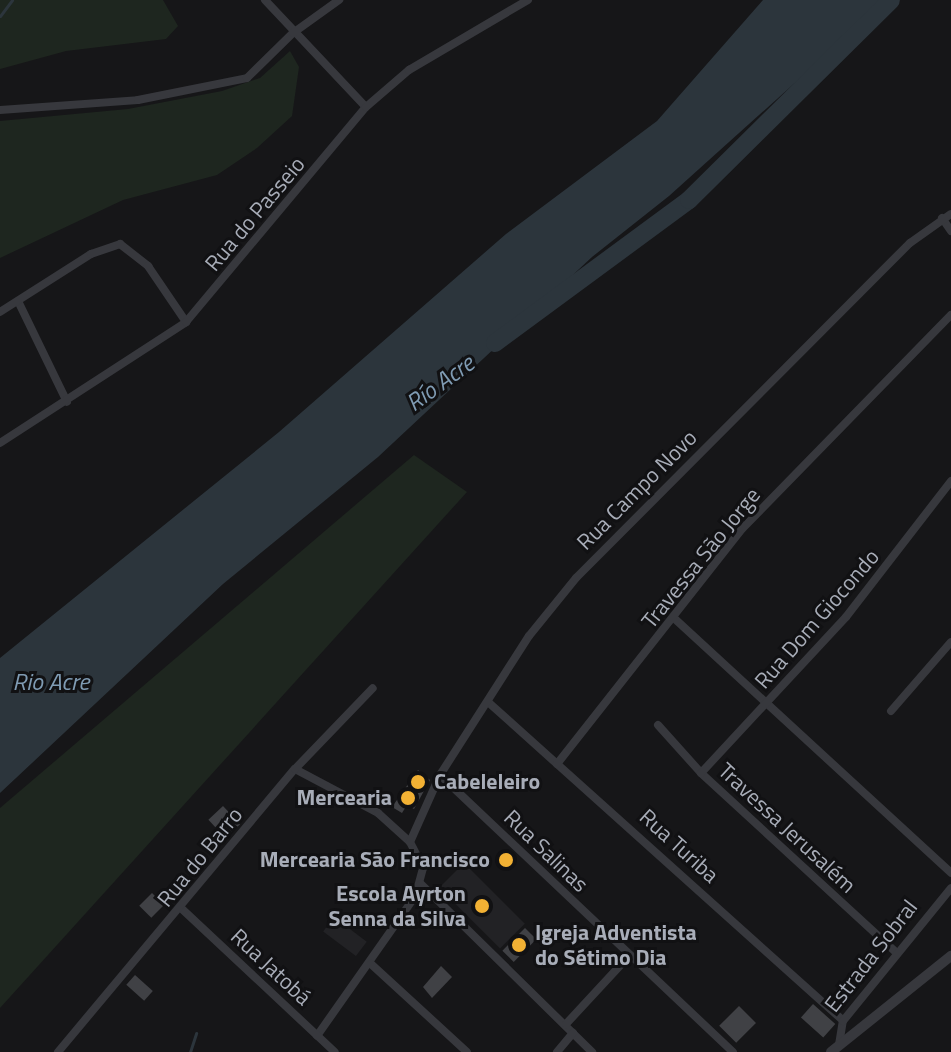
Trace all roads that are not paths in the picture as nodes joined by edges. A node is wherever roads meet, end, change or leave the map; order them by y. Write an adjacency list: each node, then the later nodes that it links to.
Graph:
1 (265, 0): 4 (street)
2 (339, 0): 4 (street)
3 (528, 0): 5 (street, Rua do Passeio)
4 (293, 33): 5 (street); 6 (street)
5 (366, 107): 13 (street, Rua do Passeio)
6 (0, 110)
7 (951, 214): 8 (street, Rua Campo Novo)
8 (942, 218): 9 (street); 20 (street, Rua Campo Novo)
9 (951, 231)
10 (18, 301): 11 (street); 13 (street); 14 (street)
11 (0, 312)
12 (951, 315): 17 (street, Travessa São Jorge)
13 (186, 322): 14 (street, Rua do Passeio)
14 (67, 402): 15 (street, Rua do Passeio)
15 (0, 443)
16 (951, 481): 21 (street, Rua Dom Giocondo)
17 (675, 619): 21 (street); 24 (street, Travessa São Jorge)
18 (951, 642): 22 (street)
19 (373, 688): 25 (street, Rua do Barro)
20 (488, 702): 24 (street, Rua Turiba); 27 (street, Rua Campo Novo)
21 (767, 705): 26 (street, Rua Dom Giocondo); 29 (street)
22 (891, 711)
23 (658, 725): 26 (street, Travessa Jerusalém)
24 (557, 764): 37 (street, Rua Turiba)
25 (295, 769): 28 (street); 32 (street, Rua do Barro)
26 (701, 773): 33 (street, Travessa Jerusalém)
27 (440, 775): 28 (street, Rua Campo Novo); 34 (street, Rua Salinas)
28 (410, 842): 30 (street)
29 (951, 873)
30 (421, 884): 36 (street); 38 (street)
31 (951, 888): 33 (street, Estrada Sobral)
32 (182, 909): 40 (street, Rua Jatobá); 42 (street, Rua do Barro)
33 (897, 953): 37 (street, Estrada Sobral)
34 (630, 955): 38 (street); 47 (street, Rua Salinas)
35 (951, 956): 41 (street)
36 (371, 964): 40 (street); 44 (street)
37 (843, 1021): 41 (street, Estrada Sobral)
38 (566, 1024): 39 (street)
39 (573, 1033): 45 (street); 46 (street)
40 (317, 1036): 43 (street, Rua Jatobá)
41 (835, 1049)
42 (62, 1050)
43 (335, 1052)
44 (467, 1052)
45 (557, 1052)
46 (592, 1052)
47 (733, 1052)

